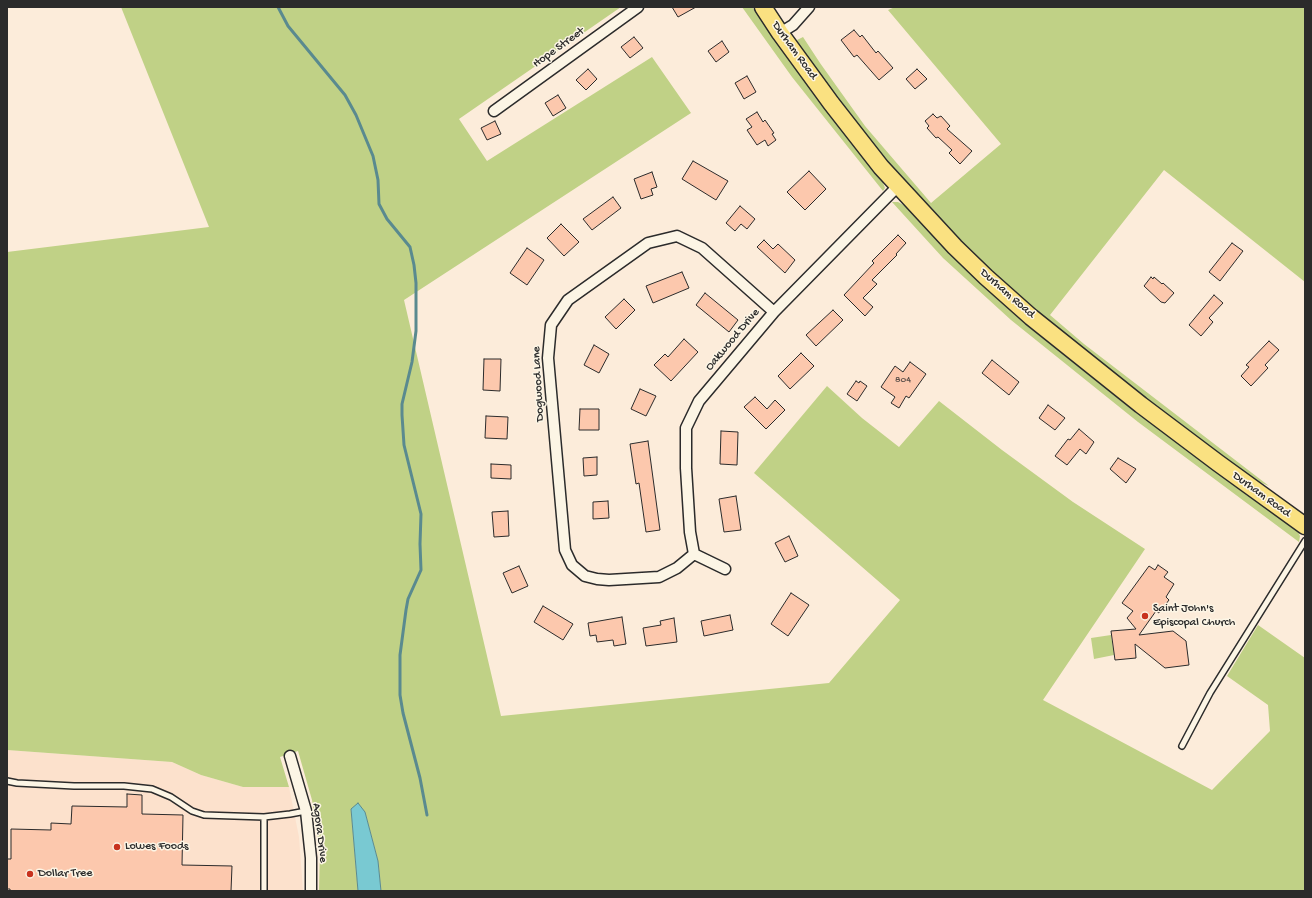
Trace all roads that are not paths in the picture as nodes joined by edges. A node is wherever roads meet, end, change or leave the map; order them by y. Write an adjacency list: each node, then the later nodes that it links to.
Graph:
1 (638, 7): 5 (street, Hope Street)
2 (763, 7): 4 (main road, Durham Road)
3 (809, 7): 4 (street)
4 (780, 33): 6 (main road, Durham Road)
5 (494, 111)
6 (898, 186): 7 (street, Oakwood Drive); 8 (main road, Durham Road)
7 (774, 312): 10 (street, Oakwood Drive); 10 (street, Dogwood Lane)
8 (1305, 526)
9 (1305, 541): 12 (lane)
10 (694, 554): 11 (street)
11 (725, 569)
12 (1182, 746)
13 (290, 756): 15 (street, Agora Drive)
14 (7, 781): 16 (lane)
15 (306, 811): 16 (lane); 18 (street, Agora Drive)
16 (264, 817): 17 (lane)
17 (264, 891)
18 (312, 891)

